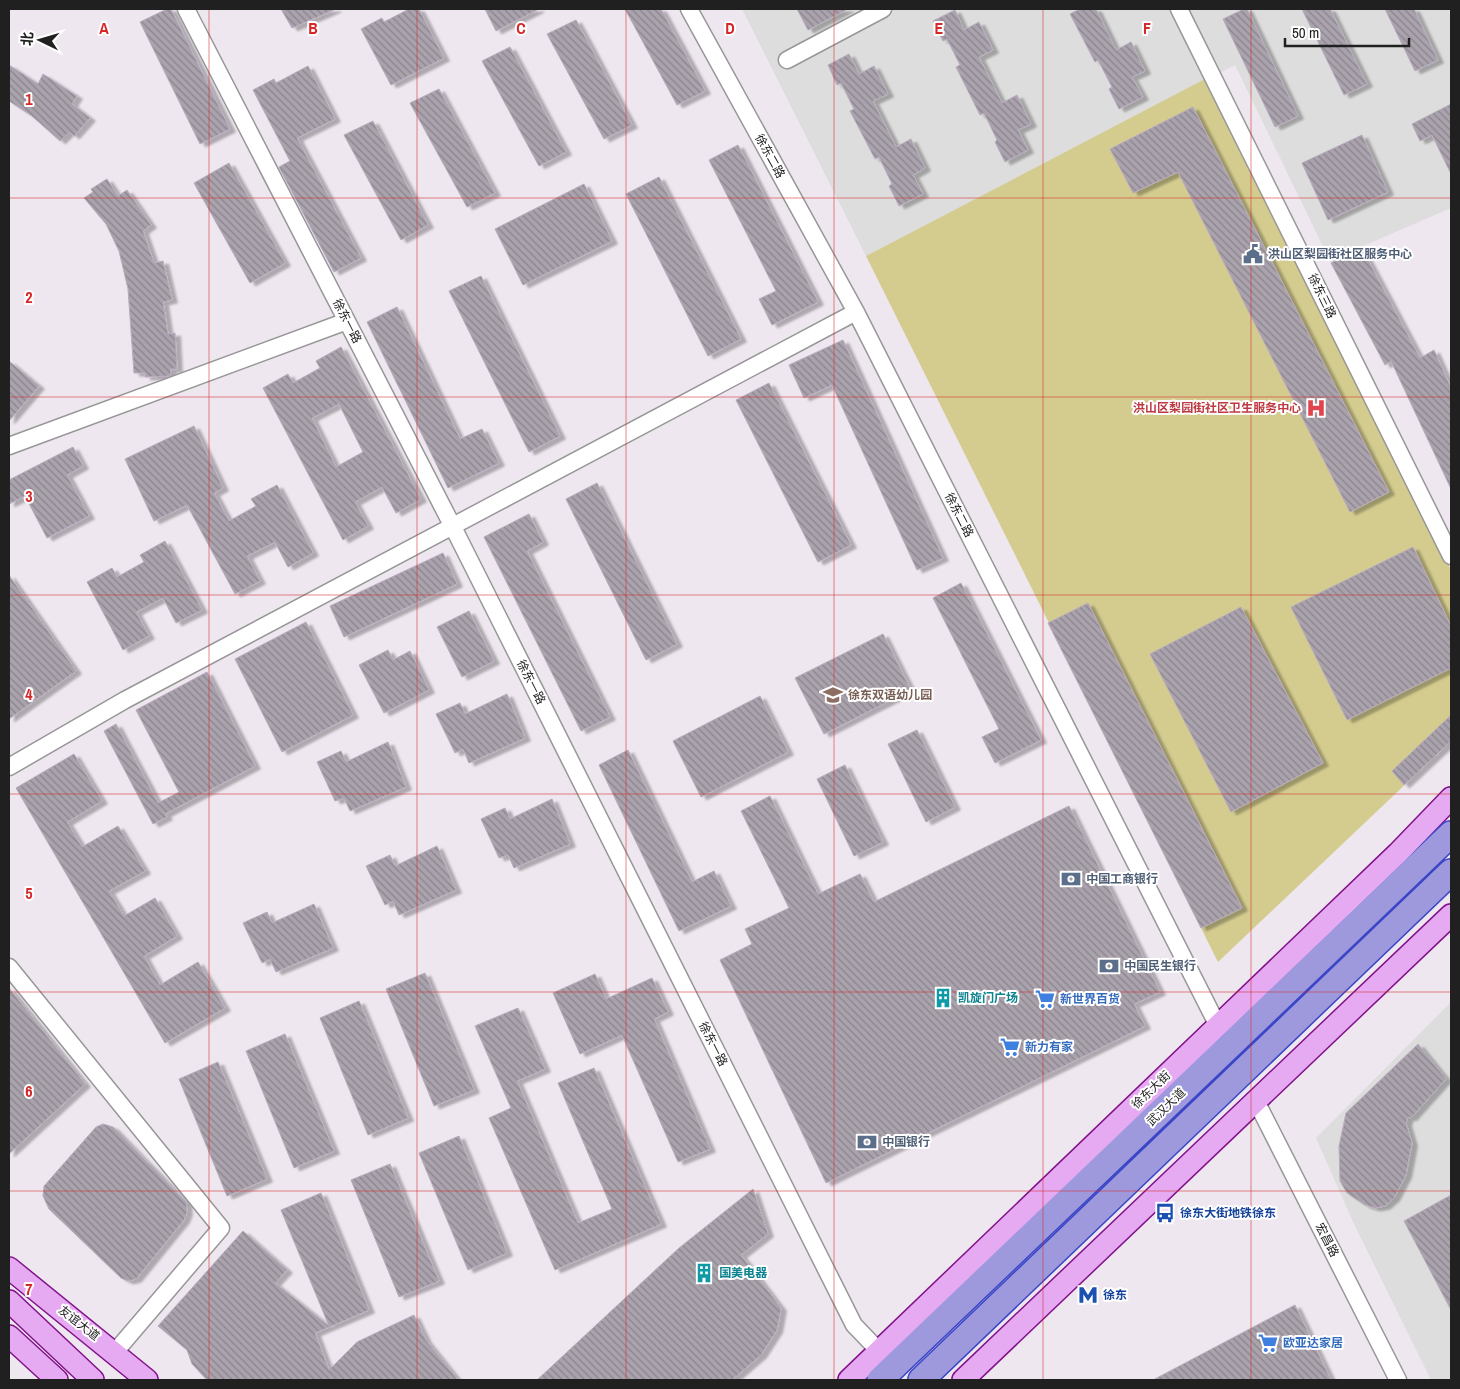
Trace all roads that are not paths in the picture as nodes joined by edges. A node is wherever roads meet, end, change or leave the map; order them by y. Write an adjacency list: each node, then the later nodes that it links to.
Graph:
1 (186, 9): 7 (street, 徐东一路)
2 (690, 9): 6 (street, 徐东二路)
3 (883, 9): 5 (street)
4 (1179, 9): 10 (street, 徐东三路)
5 (786, 60)
6 (856, 312): 9 (street); 17 (street, 徐东二路)
7 (347, 321): 8 (street); 9 (street, 徐东一路)
8 (9, 446)
9 (452, 525): 11 (street); 23 (street, 徐东一路)
10 (1451, 556)
11 (9, 767)
12 (1451, 798): 17 (main road, 徐东大街)
13 (1451, 834): 30 (highway, 武汉大道)
14 (1451, 872): 31 (highway)
15 (1451, 915): 18 (main road)
16 (9, 966): 24 (street)
17 (1218, 1026): 23 (main road, 徐东大街)
18 (1256, 1100): 32 (main road); 33 (street, 宏昌路)
19 (9, 1268): 24 (main road, 友谊大道)
20 (9, 1301): 27 (main road)
21 (9, 1336): 26 (main road)
22 (9, 1346): 25 (main road)
23 (879, 1351): 29 (main road, 徐东大街)
24 (115, 1352): 28 (main road, 友谊大道)
25 (44, 1380)
26 (57, 1380)
27 (93, 1380)
28 (147, 1380)
29 (850, 1380)
30 (880, 1380)
31 (921, 1380)
32 (963, 1380)
33 (1398, 1380)

